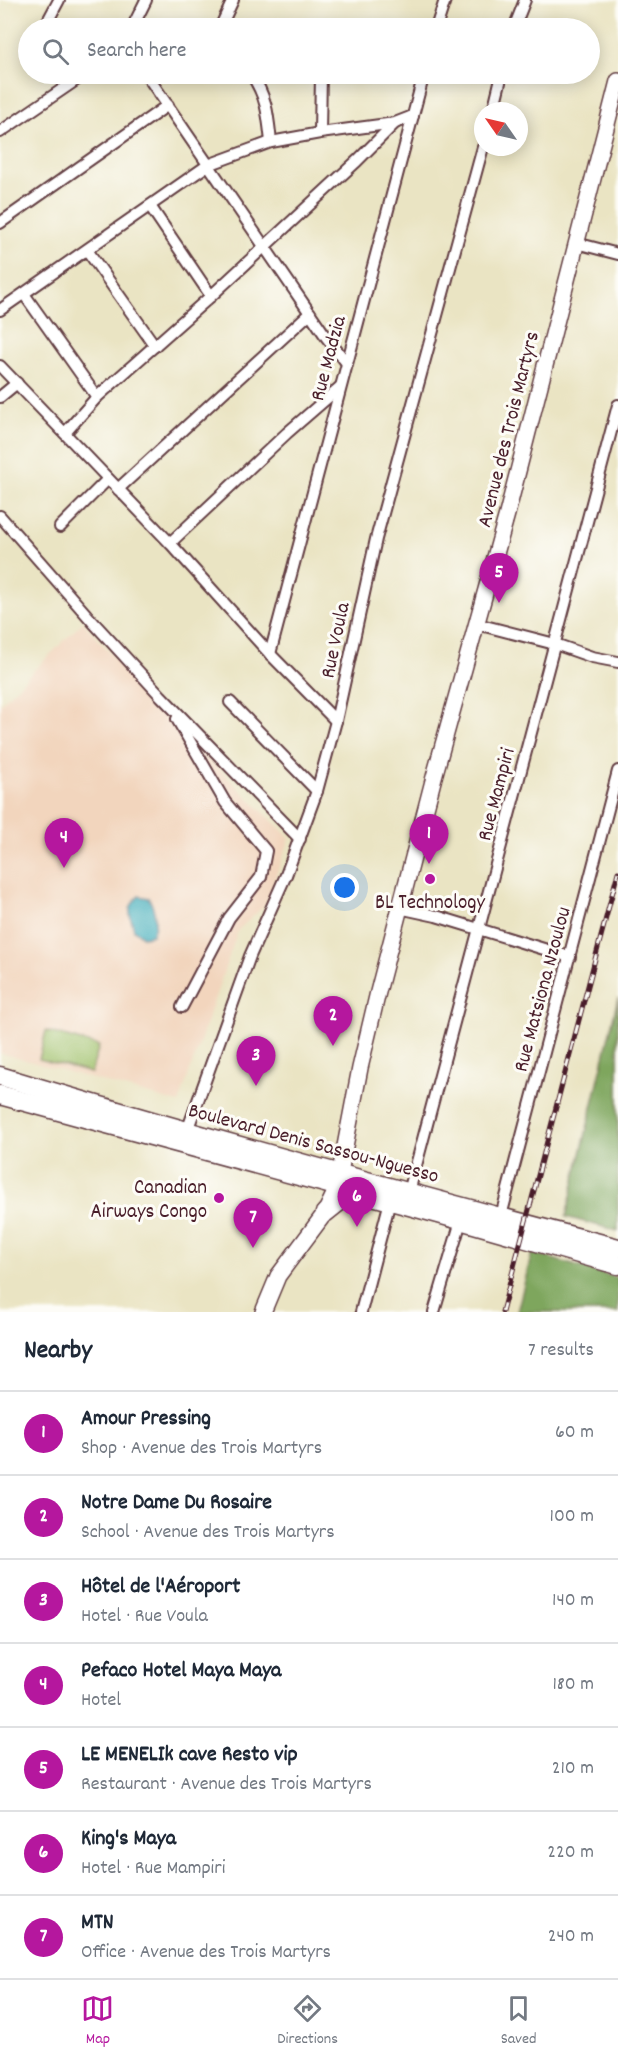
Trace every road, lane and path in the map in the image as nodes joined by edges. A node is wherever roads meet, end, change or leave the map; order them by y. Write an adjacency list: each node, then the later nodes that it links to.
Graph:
1 (59, 0): 6 (street)
2 (146, 0): 7 (street)
3 (233, 0): 8 (street)
4 (445, 0): 9 (street)
5 (525, 0): 10 (street)
6 (49, 18)
7 (137, 18)
8 (225, 18)
9 (439, 18)
10 (518, 18)
11 (618, 81): 29 (main road, Avenue des Trois Martyrs)
12 (70, 84): 22 (street)
13 (153, 84): 19 (street)
14 (258, 84): 24 (street)
15 (321, 84): 23 (street)
16 (421, 84): 20 (street, Rue Madzia)
17 (500, 84): 18 (street)
18 (495, 102)
19 (168, 105): 26 (street); 28 (street)
20 (413, 116): 21 (street); 38 (street, Rue Madzia)
21 (395, 123): 23 (street); 30 (street)
22 (0, 132)
23 (320, 133): 24 (street)
24 (271, 142): 26 (street)
25 (481, 156): 57 (street, Rue Voula)
26 (208, 165): 27 (street); 30 (street)
27 (150, 206): 31 (street); 34 (street)
28 (0, 223)
29 (576, 243): 32 (street); 51 (main road, Avenue des Trois Martyrs)
30 (264, 245): 34 (street); 36 (street)
31 (87, 250): 33 (street); 37 (street)
32 (618, 254)
33 (24, 294): 35 (street); 43 (street)
34 (211, 296): 37 (street)
35 (0, 310)
36 (310, 313): 38 (street); 47 (street)
37 (155, 346): 43 (street)
38 (346, 362): 41 (street, Rue Madzia)
39 (0, 366): 40 (street)
40 (17, 383): 42 (street); 45 (street)
41 (340, 387): 50 (street); 53 (street, Rue Madzia)
42 (0, 397)
43 (97, 397): 45 (street)
44 (618, 405): 52 (street, Rue Mampiri)
45 (65, 433): 46 (street)
46 (108, 479): 47 (street); 49 (street)
47 (118, 489): 50 (street)
48 (0, 516): 56 (street)
49 (60, 527)
50 (170, 543): 53 (street)
51 (477, 624): 52 (street); 61 (main road, Avenue des Trois Martyrs)
52 (555, 644): 54 (street); 62 (street, Rue Mampiri)
53 (270, 654): 57 (street)
54 (618, 662)
55 (230, 702): 59 (street)
56 (170, 706): 60 (street); 64 (street)
57 (336, 721): 59 (street, Rue Voula)
58 (618, 771): 63 (street, Rue Matsiona Nzoulou)
59 (317, 791): 60 (street, Rue Voula)
60 (300, 839): 67 (street, Rue Voula)
61 (399, 908): 62 (street); 68 (main road, Avenue des Trois Martyrs)
62 (479, 930): 63 (street); 69 (street, Rue Mampiri)
63 (570, 957): 72 (street, Rue Matsiona Nzoulou)
64 (182, 1007)
65 (0, 1076): 67 (main road, Boulevard Denis Sassou-Nguesso)
66 (0, 1095): 68 (main road, Boulevard Denis Sassou-Nguesso)
67 (187, 1131): 68 (main road, Boulevard Denis Sassou-Nguesso)
68 (335, 1179): 69 (main road, Boulevard Denis Sassou-Nguesso); 70 (main road, Boulevard Denis Sassou-Nguesso); 73 (main road, Avenue des Trois Martyrs)
69 (409, 1192): 72 (main road, Boulevard Denis Sassou-Nguesso)
70 (359, 1193): 71 (main road, Boulevard Denis Sassou-Nguesso); 73 (main road)
71 (390, 1200): 74 (main road, Boulevard Denis Sassou-Nguesso); 78 (street)
72 (501, 1216): 75 (main road, Boulevard Denis Sassou-Nguesso)
73 (320, 1219): 77 (main road, Avenue des Trois Martyrs)
74 (461, 1221): 76 (main road, Boulevard Denis Sassou-Nguesso); 79 (street)
75 (618, 1248)
76 (618, 1265)
77 (263, 1312)
78 (361, 1312)
79 (434, 1312)

